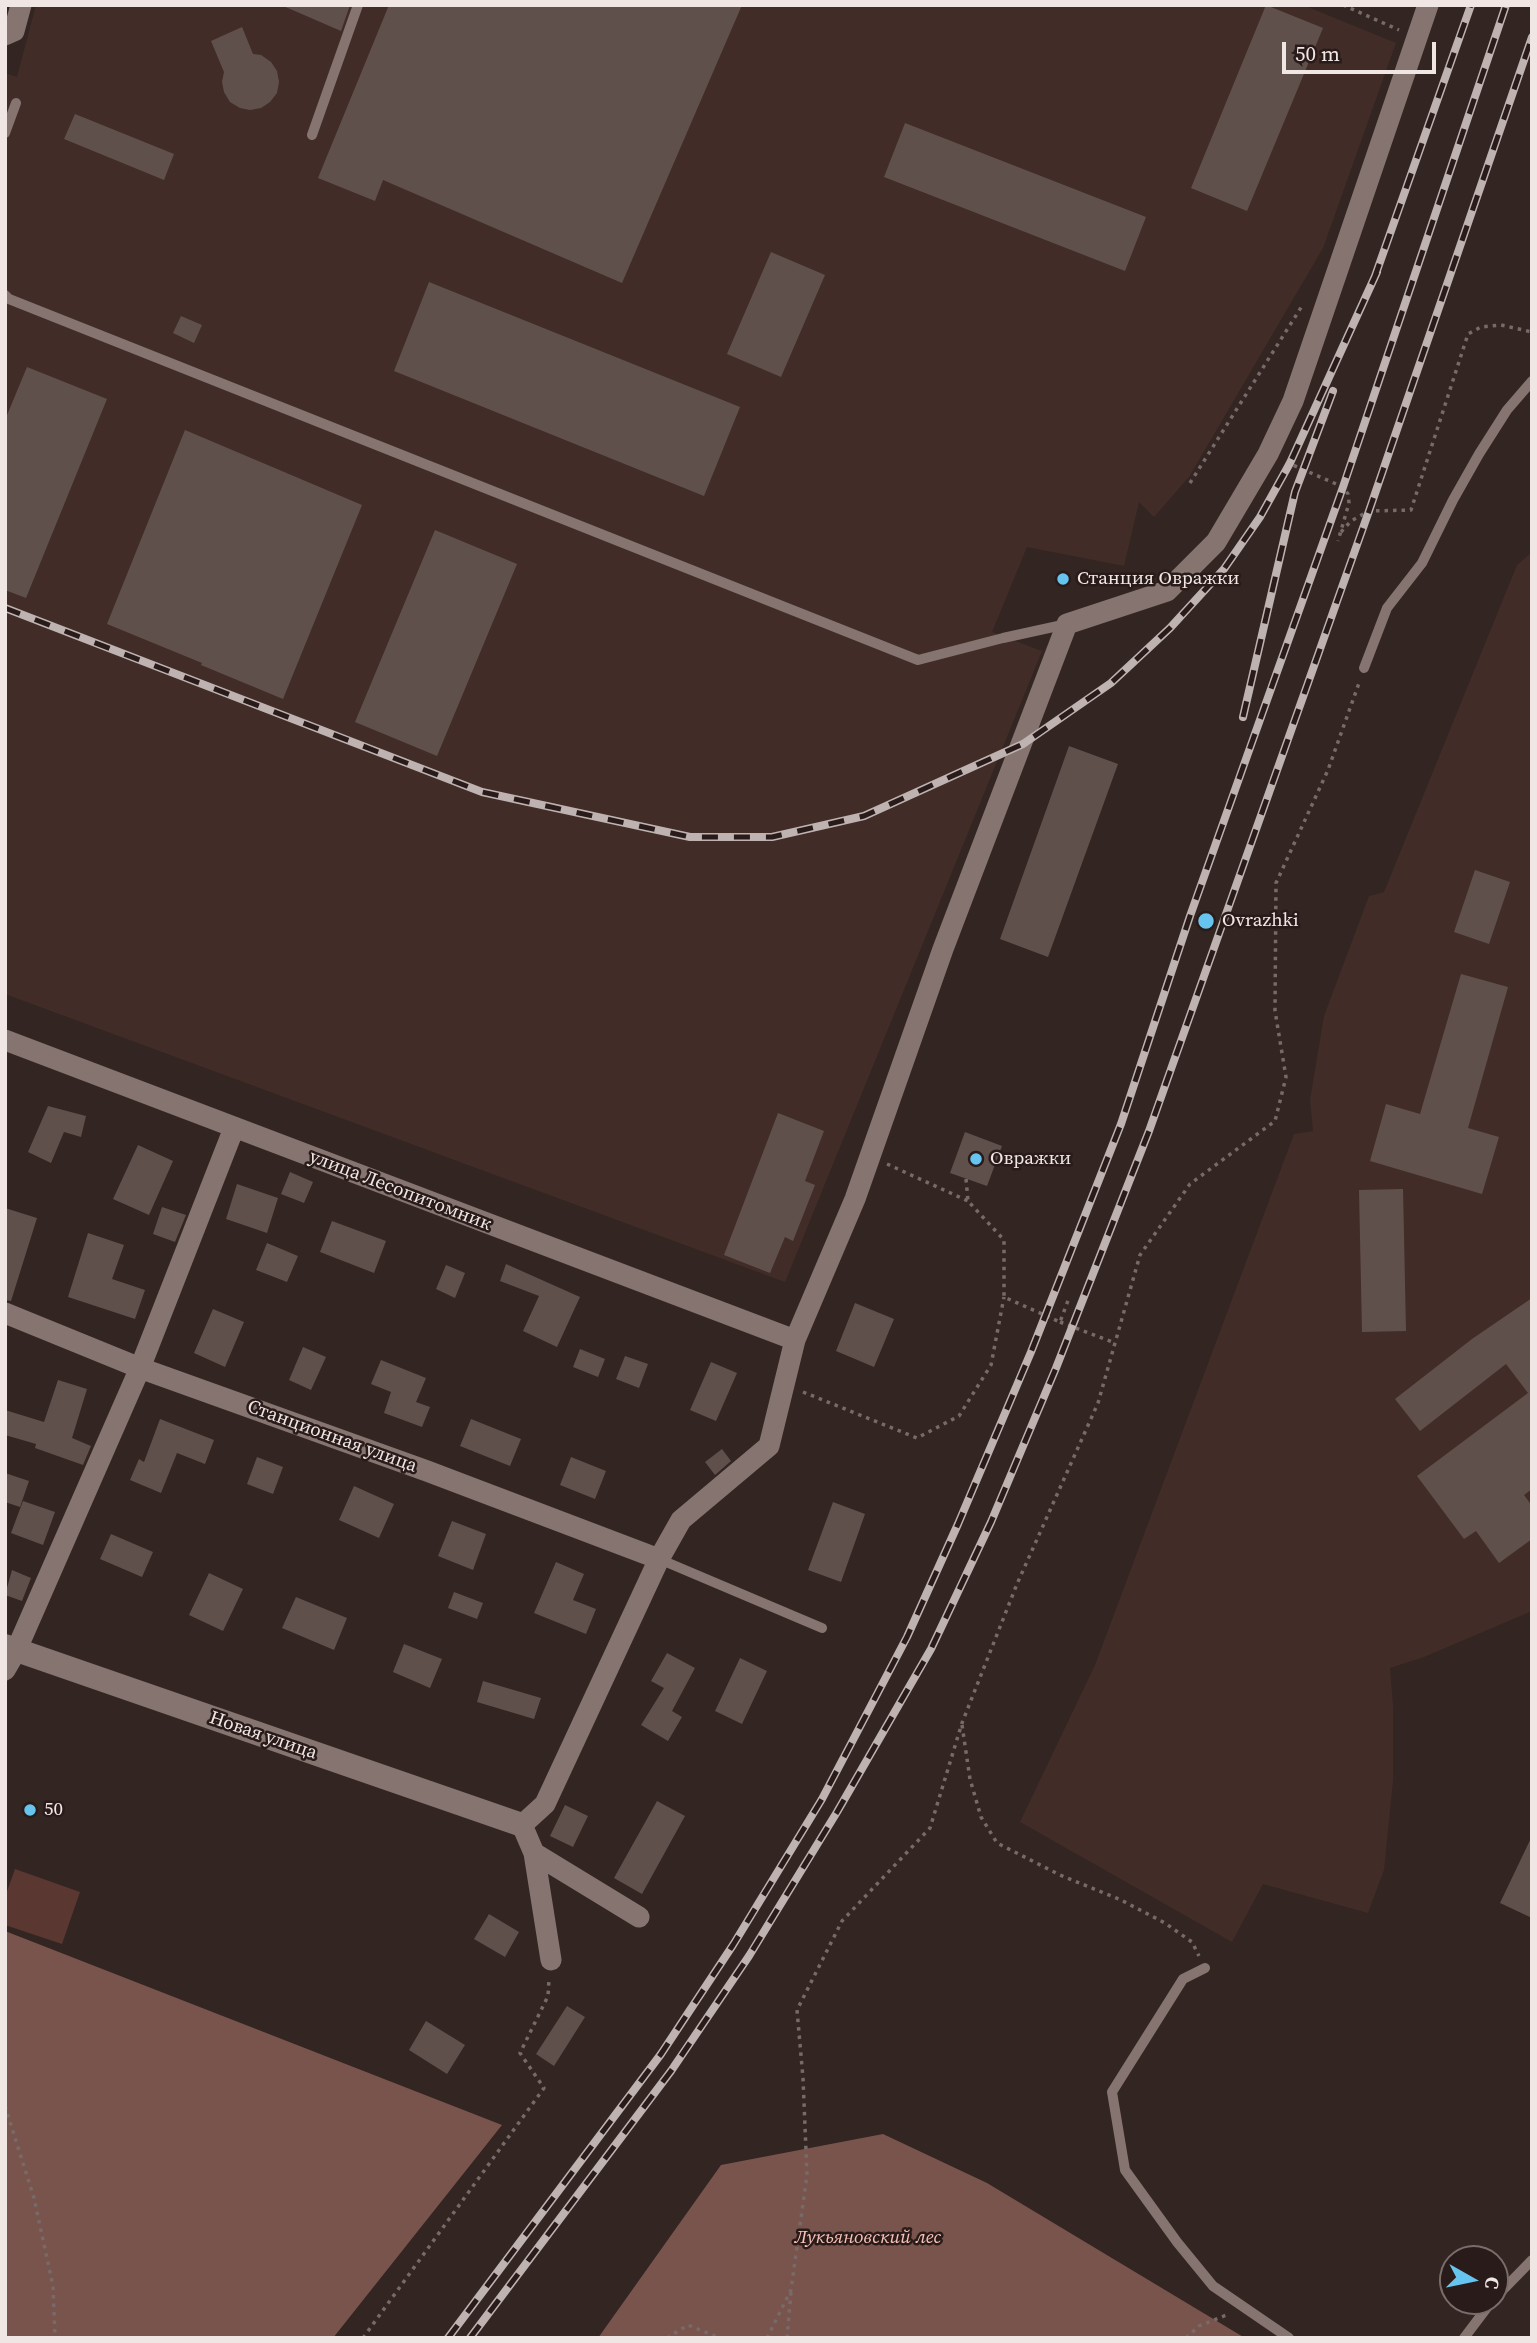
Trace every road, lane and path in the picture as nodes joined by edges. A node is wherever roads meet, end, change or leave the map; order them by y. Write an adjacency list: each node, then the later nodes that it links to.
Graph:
1 (21, 5): 6 (street)
2 (358, 5): 9 (lane)
3 (1343, 5): 5 (path)
4 (1428, 5): 18 (street)
5 (1407, 34)
6 (5, 35)
7 (16, 103): 8 (lane)
8 (5, 133)
9 (312, 135)
10 (5, 295): 18 (lane)
11 (1302, 305): 15 (path)
12 (1532, 332): 16 (path)
13 (1532, 381): 19 (lane)
14 (1283, 460): 16 (path)
15 (1190, 483)
16 (1340, 532): 17 (path)
17 (1338, 541)
18 (1067, 624): 22 (street)
19 (1364, 668): 30 (path)
20 (5, 1040): 21 (street, улица Лесопитомник)
21 (234, 1128): 29 (street, улица Лесопитомник); 31 (street)
22 (870, 1156): 24 (path); 29 (street)
23 (966, 1179): 24 (path)
24 (968, 1201): 25 (path)
25 (1004, 1297): 28 (path); 32 (path)
26 (1069, 1298): 28 (path)
27 (5, 1314): 31 (street, Станционная улица)
28 (1060, 1322): 30 (path)
29 (795, 1340): 32 (street)
30 (1115, 1343): 36 (path)
31 (141, 1368): 33 (street, Станционная улица); 35 (street)
32 (784, 1385): 33 (street)
33 (659, 1559): 34 (lane); 37 (street)
34 (822, 1628)
35 (9, 1655): 37 (street, Новая улица)
36 (962, 1723): 41 (path); 45 (path)
37 (522, 1825): 38 (street)
38 (534, 1853): 39 (street); 40 (street)
39 (639, 1917)
40 (551, 1959): 49 (path)
41 (1205, 1968): 46 (lane)
42 (5, 2106): 48 (path)
43 (1532, 2260): 44 (lane)
44 (1509, 2284)
45 (791, 2290): 52 (path); 53 (path)
46 (1246, 2308): 54 (path); 55 (lane)
47 (1482, 2315): 56 (lane)
48 (55, 2338)
49 (363, 2338)
50 (667, 2338): 51 (path)
51 (720, 2338)
52 (767, 2338)
53 (787, 2338)
54 (1186, 2338)
55 (1289, 2338)
56 (1464, 2338)

